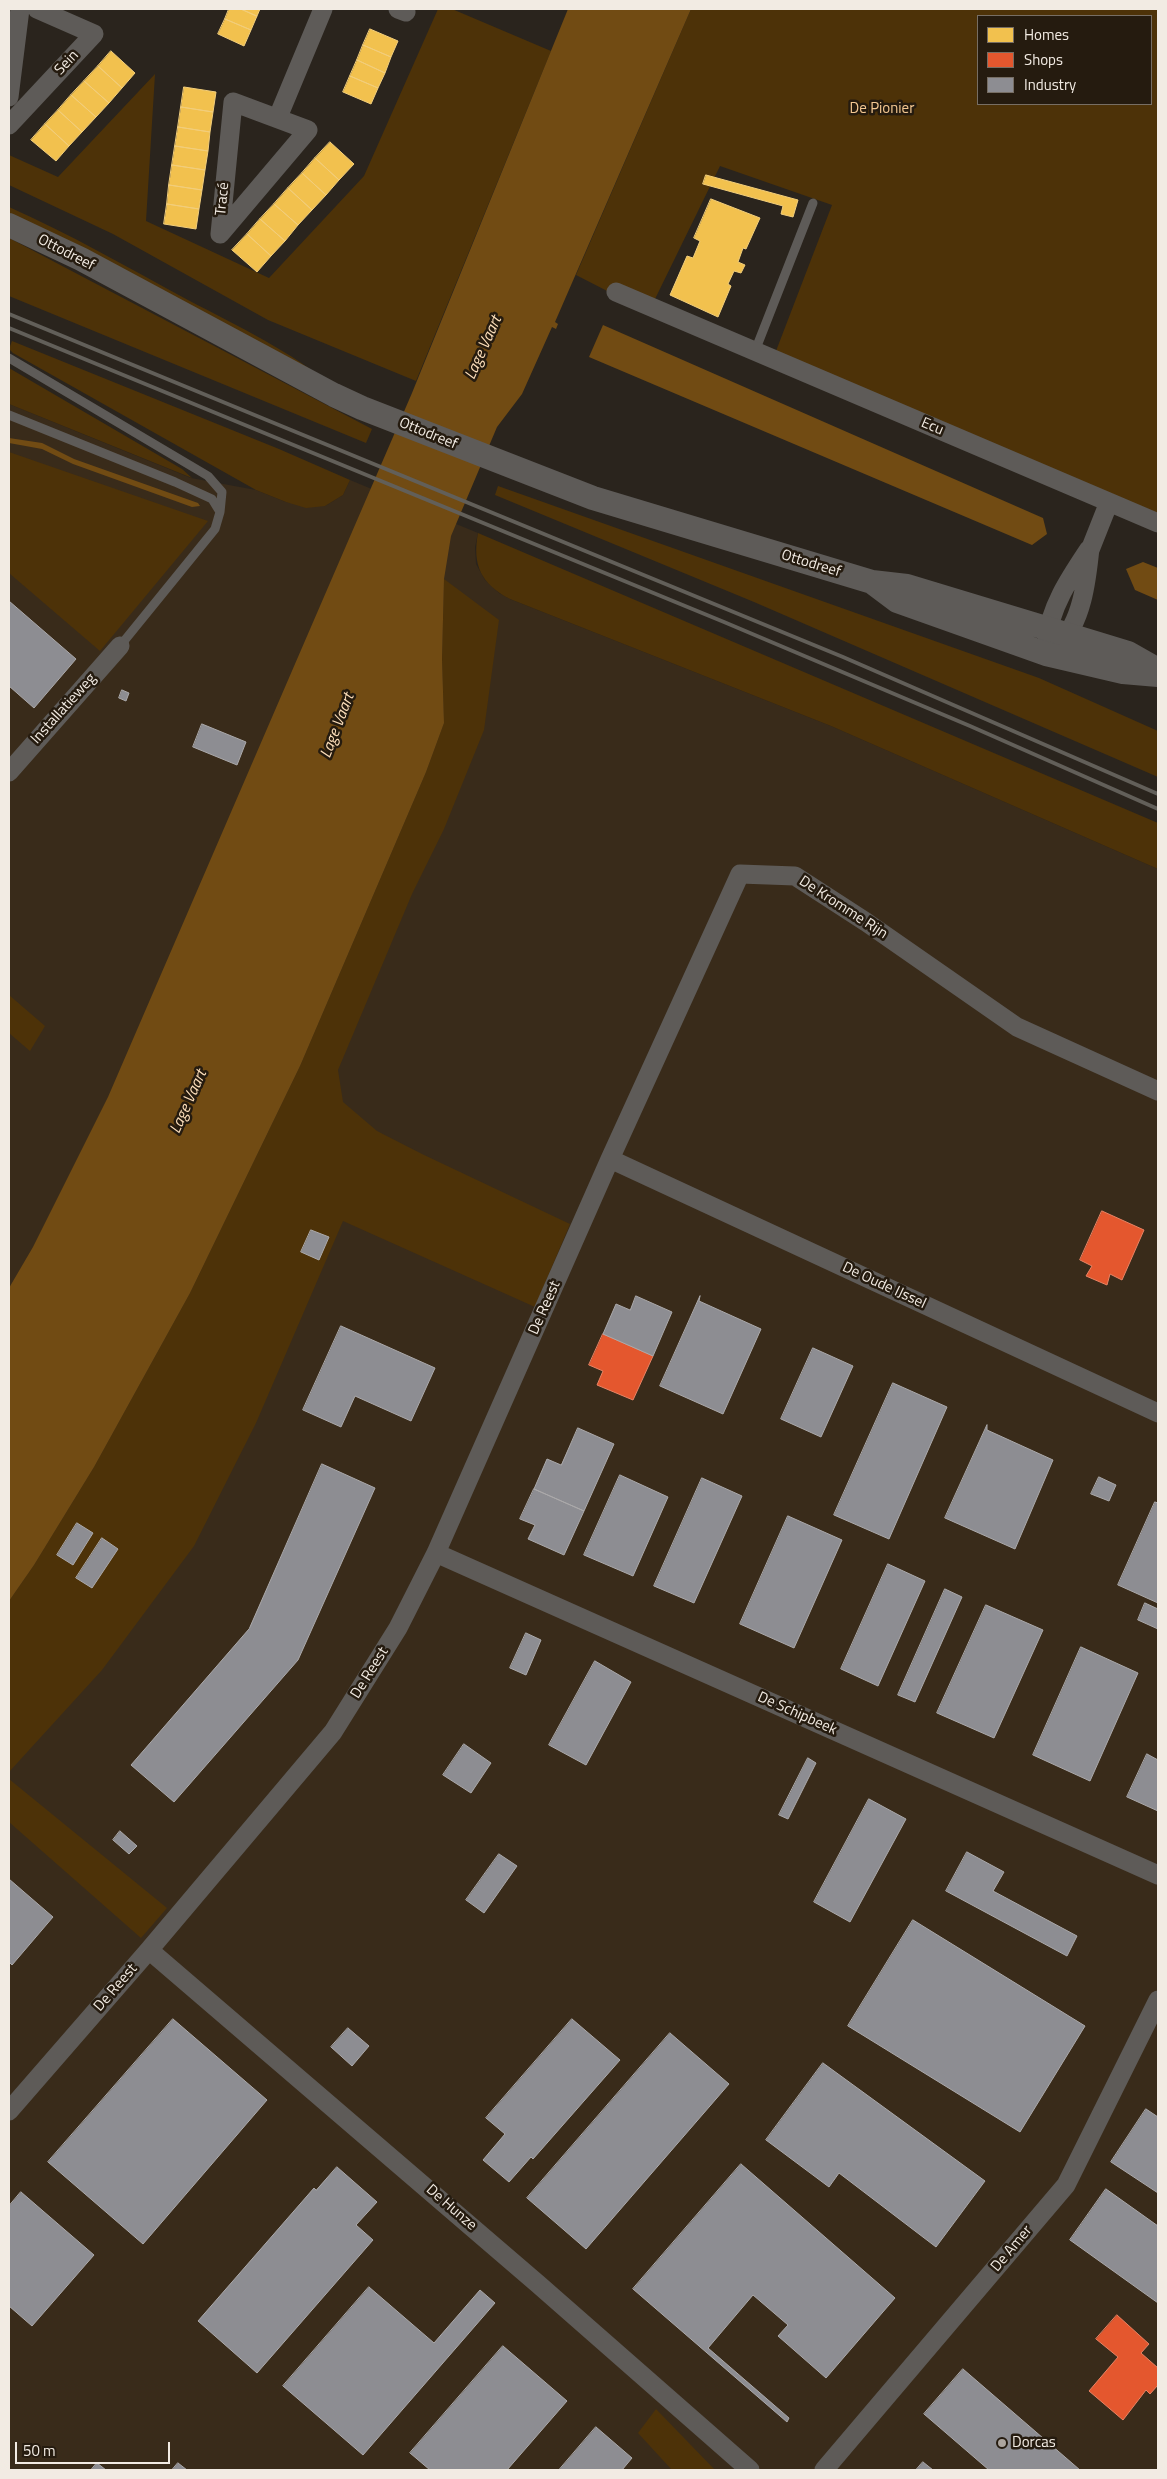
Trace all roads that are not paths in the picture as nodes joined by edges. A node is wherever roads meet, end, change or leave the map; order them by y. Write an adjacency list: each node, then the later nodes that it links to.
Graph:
1 (20, 9): 4 (street)
2 (323, 9): 5 (street)
3 (49, 11): 6 (street, Sein)
4 (9, 97)
5 (278, 117): 5 (street, Tracé)
6 (9, 125)
7 (813, 203): 10 (lane)
8 (9, 224): 17 (street, Ottodreef)
9 (616, 292): 10 (street, Ecu)
10 (755, 351): 13 (street, Ecu)
11 (9, 358): 14 (lane)
12 (9, 415): 14 (lane)
13 (1109, 502): 15 (street, Ecu); 16 (street)
14 (220, 512): 20 (lane)
15 (1158, 523)
16 (1090, 548): 18 (street); 19 (street)
17 (872, 582): 19 (street, Ottodreef); 21 (street, Ottodreef)
18 (1072, 596)
19 (1058, 632): 21 (street); 22 (street, Ottodreef)
20 (120, 646): 24 (street, Installatieweg)
21 (1046, 654): 23 (street, Ottodreef)
22 (1158, 670)
23 (1158, 675)
24 (9, 772)
25 (1158, 1092): 26 (street, De Kromme Rijn)
26 (610, 1159): 27 (street, De Oude IJssel); 28 (street, De Reest)
27 (1158, 1412)
28 (436, 1553): 29 (street, De Schipbeek); 30 (street, De Reest)
29 (1158, 1874)
30 (149, 1950): 32 (street, De Reest); 33 (street, De Hunze)
31 (1158, 2000): 34 (street, De Amer)
32 (9, 2111)
33 (750, 2470)
34 (824, 2470)

